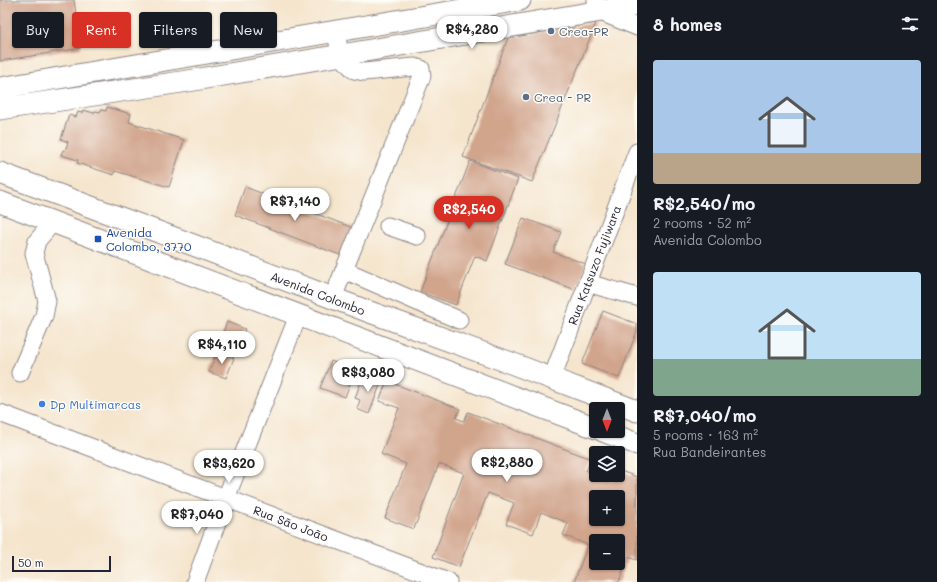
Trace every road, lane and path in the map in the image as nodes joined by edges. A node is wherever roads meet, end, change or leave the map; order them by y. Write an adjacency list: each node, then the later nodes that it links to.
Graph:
1 (520, 0): 5 (main road)
2 (637, 5): 3 (main road)
3 (597, 6): 4 (street); 7 (main road)
4 (637, 27)
5 (336, 31): 6 (main road); 7 (street)
6 (203, 53): 8 (main road); 9 (main road)
7 (340, 55): 8 (main road); 18 (street)
8 (207, 78): 10 (main road)
9 (0, 88)
10 (0, 108)
11 (637, 152): 19 (street, Rua Katsuzo Fujiwara)
12 (0, 173): 14 (main road, Avenida Colombo)
13 (0, 202): 15 (main road)
14 (102, 211): 15 (main road); 21 (main road, Avenida Colombo)
15 (53, 222): 22 (main road); 25 (street)
16 (388, 226): 17 (street)
17 (417, 236)
18 (344, 270): 21 (street); 23 (street)
19 (587, 283): 20 (street); 26 (street, Rua Katsuzo Fujiwara)
20 (637, 297)
21 (333, 298): 24 (main road, Avenida Colombo)
22 (298, 316): 27 (main road); 33 (street)
23 (459, 320)
24 (511, 363): 26 (main road, Avenida Colombo); 27 (main road)
25 (20, 373)
26 (552, 378): 28 (main road, Avenida Colombo)
27 (477, 383): 30 (main road)
28 (637, 411)
29 (0, 413): 33 (street, Rua São João)
30 (589, 425)
31 (621, 438): 32 (main road)
32 (637, 444)
33 (226, 498): 34 (street); 35 (street, Rua São João)
34 (195, 582)
35 (448, 582)

